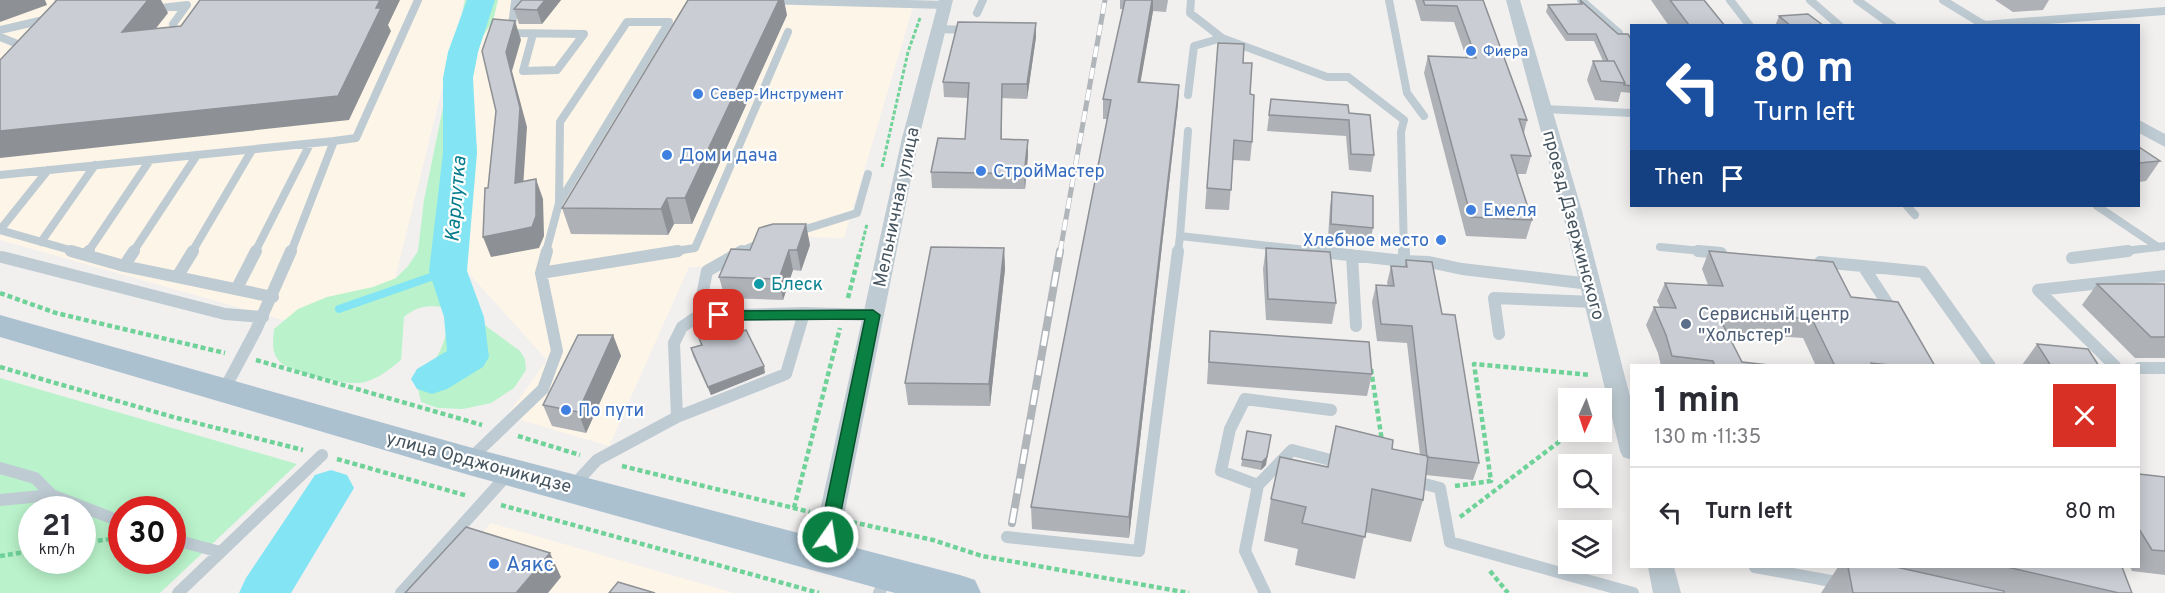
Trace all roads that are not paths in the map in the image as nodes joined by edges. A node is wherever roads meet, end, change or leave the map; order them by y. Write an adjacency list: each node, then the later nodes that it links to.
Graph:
1 (58, 0): 20 (lane)
2 (418, 0): 45 (lane)
3 (520, 0): 33 (lane)
4 (758, 0): 14 (lane)
5 (982, 0): 18 (lane)
6 (1191, 0): 35 (lane)
7 (1389, 0): 42 (lane)
8 (1513, 0): 40 (street, проезд Дзержинского)
9 (1581, 0): 32 (lane)
10 (1731, 0): 22 (lane)
11 (1810, 0): 23 (lane)
12 (1857, 0): 24 (lane)
13 (1943, 0): 25 (lane)
14 (842, 1): 15 (lane)
15 (938, 3): 27 (street, Мельничная улица)
16 (142, 10): 21 (lane)
17 (2165, 10): 26 (lane)
18 (977, 13)
19 (63, 17): 20 (lane)
20 (52, 18): 28 (lane); 31 (lane)
21 (173, 24)
22 (1749, 24)
23 (1837, 24)
24 (1890, 24)
25 (1982, 24)
26 (1996, 24)
27 (937, 29): 29 (lane); 82 (street, Мельничная улица)
28 (0, 30)
29 (985, 31)
30 (788, 32): 75 (lane)
31 (38, 33)
32 (1619, 33)
33 (533, 34): 33 (lane)
34 (0, 37): 37 (lane)
35 (1222, 38): 39 (lane); 72 (lane)
36 (32, 40): 37 (lane)
37 (25, 47): 38 (lane)
38 (18, 55)
39 (1188, 95)
40 (1544, 109): 41 (lane); 79 (street, проезд Дзержинского)
41 (1630, 112)
42 (1424, 116)
43 (2140, 126): 46 (street)
44 (1188, 130): 61 (lane)
45 (334, 141): 47 (lane); 80 (lane)
46 (2165, 142)
47 (310, 144): 48 (lane); 78 (lane)
48 (252, 150): 49 (lane); 77 (lane)
49 (197, 155): 50 (lane); 73 (lane)
50 (150, 160): 51 (lane); 67 (lane)
51 (95, 165): 52 (lane); 63 (lane)
52 (48, 170): 54 (lane); 59 (lane)
53 (868, 174): 60 (lane)
54 (0, 175)
55 (559, 203): 55 (lane); 75 (lane)
56 (1908, 207): 58 (lane)
57 (2099, 207): 65 (lane)
58 (1915, 215)
59 (0, 230): 63 (lane)
60 (782, 236)
61 (1180, 236): 68 (lane); 108 (lane)
62 (772, 240): 83 (lane)
63 (41, 242): 67 (lane)
64 (1660, 247): 66 (lane)
65 (2161, 247): 70 (lane)
66 (1727, 253)
67 (86, 255): 73 (lane)
68 (1352, 255): 72 (lane); 86 (lane)
69 (2, 256): 84 (lane)
70 (2072, 258)
71 (1807, 260): 74 (lane)
72 (1404, 261): 79 (lane)
73 (124, 266): 77 (lane)
74 (1863, 266): 87 (lane); 89 (lane)
75 (541, 273): 98 (lane)
76 (2165, 276): 90 (lane)
77 (177, 277): 78 (lane)
78 (237, 288): 80 (lane)
79 (1592, 293): 88 (lane); 96 (street, проезд Дзержинского)
80 (273, 297): 84 (lane)
81 (804, 314): 82 (lane); 83 (lane); 95 (lane)
82 (873, 315): 113 (street, Мельничная улица)
83 (698, 316): 95 (lane)
84 (263, 317): 93 (lane)
85 (0, 326): 93 (main road, улица Орджоникидзе)
86 (1356, 326)
87 (1901, 326)
88 (1499, 334)
89 (1989, 364)
90 (2113, 364)
91 (2140, 368): 92 (lane)
92 (2165, 368)
93 (223, 391): 98 (main road, улица Орджоникидзе)
94 (1332, 410): 104 (lane)
95 (677, 417): 102 (lane)
96 (1630, 440)
97 (322, 455): 110 (lane)
98 (469, 461): 101 (main road, улица Орджоникидзе)
99 (0, 468): 105 (lane)
100 (1360, 468): 104 (lane)
101 (511, 471): 102 (main road, улица Орджоникидзе); 117 (lane)
102 (584, 474): 113 (main road, улица Орджоникидзе)
103 (1394, 476): 120 (lane)
104 (1258, 485): 119 (lane)
105 (52, 495): 106 (lane); 107 (lane)
106 (0, 500)
107 (108, 517)
108 (1007, 537)
109 (186, 543): 110 (lane)
110 (220, 552): 116 (lane)
111 (1661, 568): 121 (street)
112 (1760, 568): 115 (lane)
113 (821, 575): 114 (main road, улица Орджоникидзе)
114 (884, 583): 118 (main road, улица Орджоникидзе)
115 (1858, 586)
116 (178, 593)
117 (401, 593)
118 (960, 593)
119 (1265, 593)
120 (1633, 593)
121 (1667, 593)

